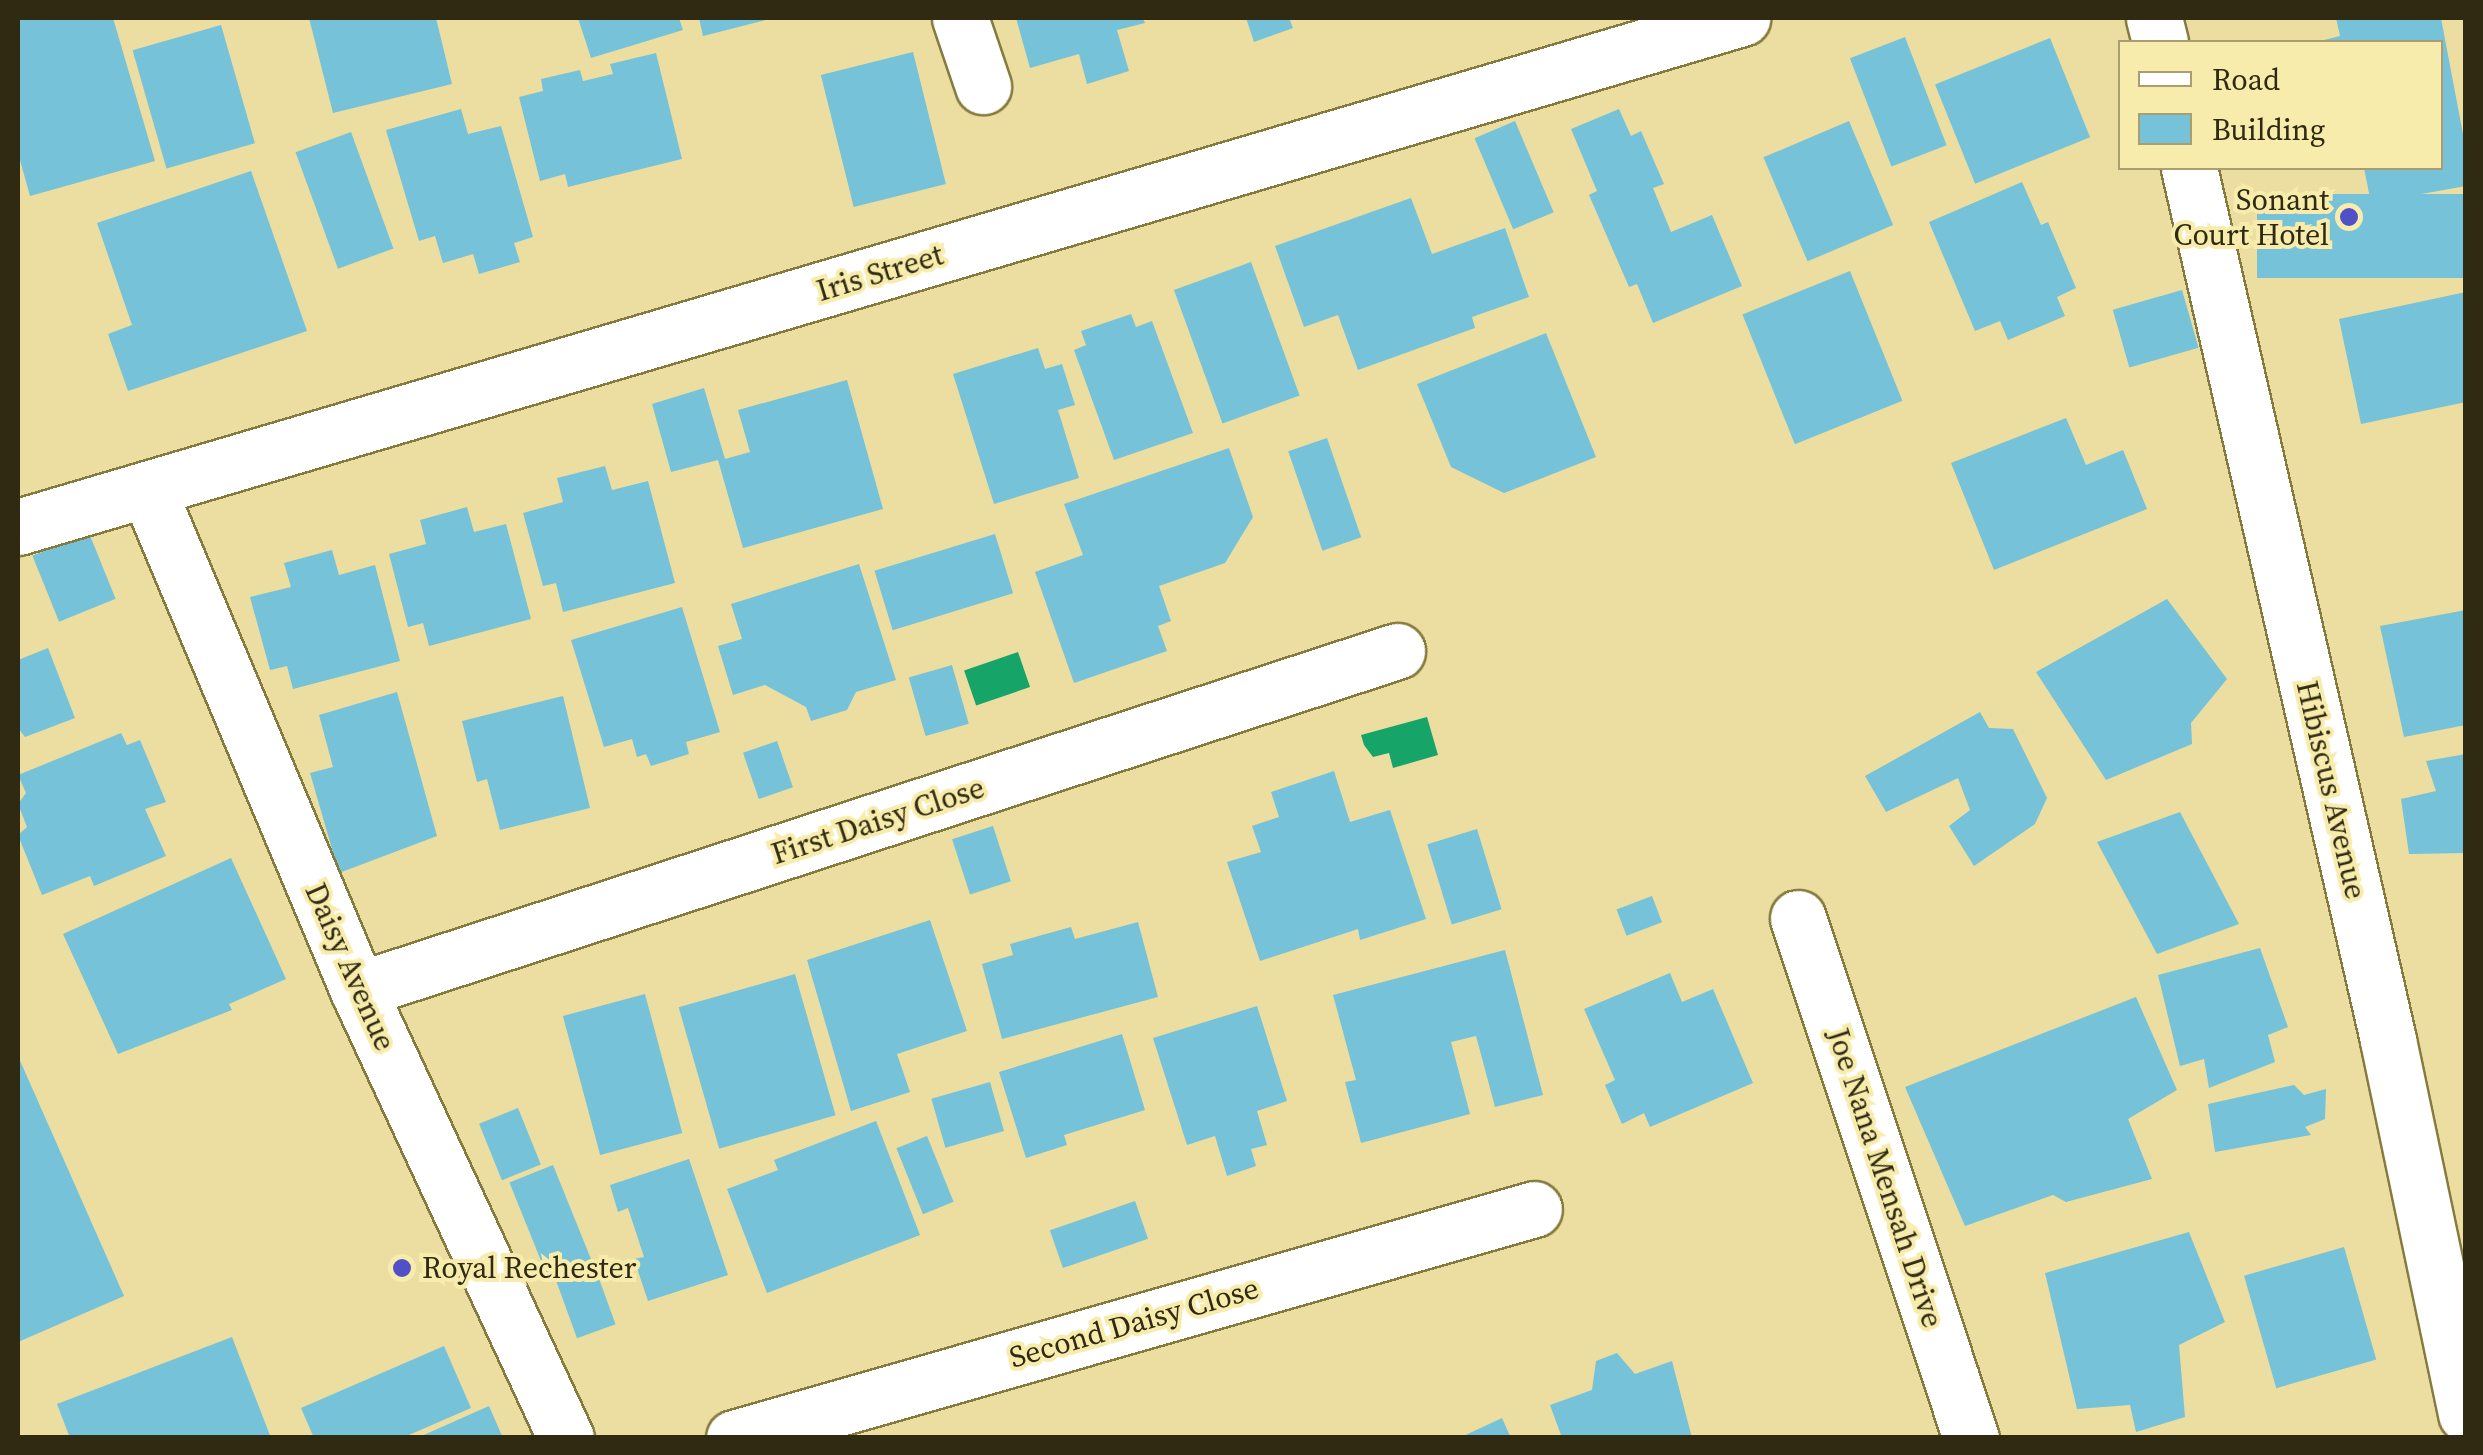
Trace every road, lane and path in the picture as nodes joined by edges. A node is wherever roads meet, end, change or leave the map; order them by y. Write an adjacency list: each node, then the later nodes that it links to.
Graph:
1 (960, 18): 3 (street)
2 (1742, 18): 5 (street, Iris Street)
3 (983, 86)
4 (2189, 170): 11 (street, Hibiscus Avenue)
5 (148, 490): 6 (street, Iris Street); 9 (street, Daisy Avenue)
6 (18, 527)
7 (1398, 651): 9 (street, First Daisy Close)
8 (1798, 918): 14 (street, Joe Nana Mensah Drive)
9 (358, 990): 12 (street, Daisy Avenue)
10 (1534, 1209): 13 (street, Second Daisy Close)
11 (2466, 1414)
12 (566, 1438)
13 (734, 1438)
14 (1971, 1438)

